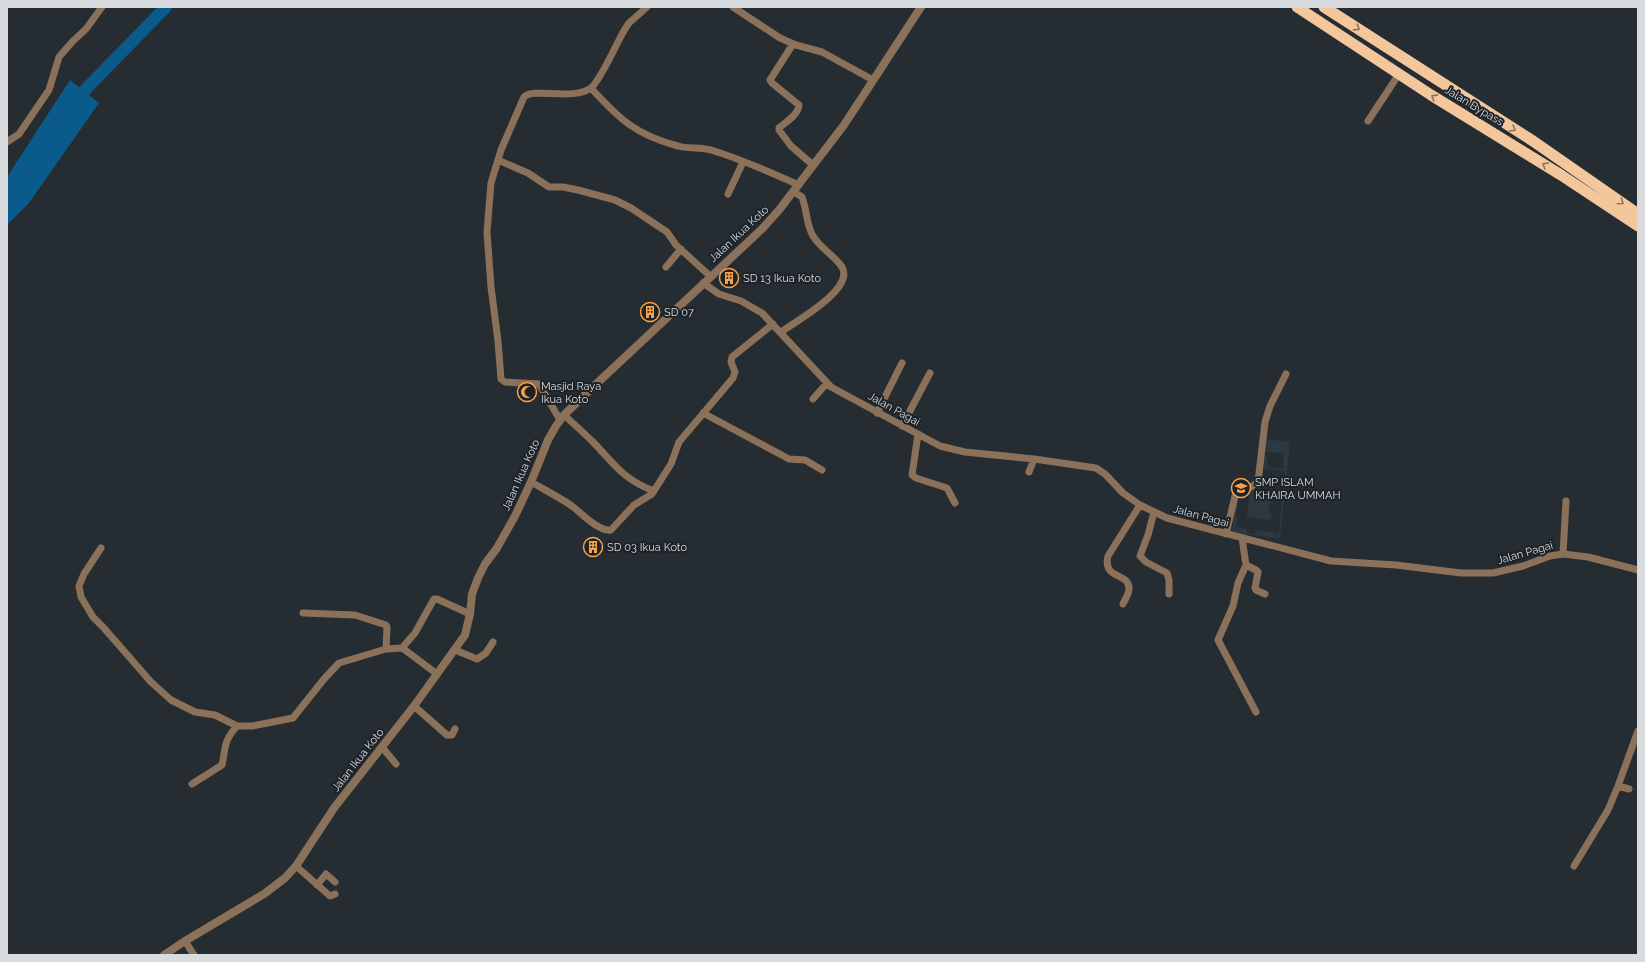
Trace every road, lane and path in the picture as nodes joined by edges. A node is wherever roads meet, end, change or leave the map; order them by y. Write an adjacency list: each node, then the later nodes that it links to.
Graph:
1 (102, 7): 12 (street)
2 (646, 7): 10 (street)
3 (733, 7): 7 (street)
4 (921, 7): 9 (street, Jalan Ikua Koto)
5 (1297, 7): 8 (highway, Jalan Bypass)
6 (1324, 7): 18 (highway, one-way to 18)
7 (793, 44): 9 (street); 15 (street)
8 (1399, 74): 11 (street); 19 (highway, Jalan Bypass, one-way to 8)
9 (873, 80): 15 (street, Jalan Ikua Koto)
10 (591, 88): 13 (street); 14 (street)
11 (1368, 121)
12 (7, 142)
13 (498, 160): 20 (street); 33 (street)
14 (743, 162): 16 (street); 17 (street)
15 (813, 165): 16 (street, Jalan Ikua Koto)
16 (796, 188): 22 (street, Jalan Ikua Koto); 25 (street)
17 (728, 194)
18 (1638, 214)
19 (1638, 226)
20 (681, 249): 21 (street); 22 (street)
21 (666, 267)
22 (710, 276): 23 (street, Jalan Ikua Koto)
23 (703, 283): 24 (street, Jalan Pagai); 33 (street, Jalan Ikua Koto)
24 (773, 324): 25 (street, Jalan Pagai); 31 (street)
25 (781, 332): 29 (street, Jalan Pagai)
26 (902, 364): 32 (street)
27 (930, 373): 34 (street)
28 (1286, 374): 45 (street)
29 (827, 383): 30 (street); 32 (street, Jalan Pagai)
30 (813, 399)
31 (703, 413): 37 (street); 40 (street)
32 (878, 413): 34 (street, Jalan Pagai)
33 (562, 418): 39 (street, Jalan Ikua Koto); 40 (street)
34 (902, 426): 35 (street, Jalan Pagai)
35 (918, 434): 36 (street, Jalan Pagai); 42 (street)
36 (1034, 459): 38 (street); 43 (street, Jalan Pagai)
37 (822, 470)
38 (1029, 472)
39 (531, 482): 40 (street); 55 (street, Jalan Ikua Koto)
40 (654, 491)
41 (1566, 501): 48 (street)
42 (955, 503)
43 (1140, 505): 44 (street, Jalan Pagai); 53 (street)
44 (1154, 512): 45 (street, Jalan Pagai); 51 (street)
45 (1226, 534): 46 (street, Jalan Pagai)
46 (1242, 538): 48 (street, Jalan Pagai); 49 (street)
47 (101, 548): 63 (street)
48 (1563, 554): 50 (street, Jalan Pagai)
49 (1246, 565): 52 (street); 62 (street)
50 (1638, 570)
51 (1169, 594)
52 (1265, 594)
53 (1123, 604)
54 (303, 613): 58 (street)
55 (470, 614): 57 (street); 59 (street, Jalan Ikua Koto)
56 (493, 642): 59 (street)
57 (402, 648): 58 (street); 60 (street)
58 (386, 649): 63 (street)
59 (455, 650): 60 (street, Jalan Ikua Koto)
60 (437, 674): 61 (street, Jalan Ikua Koto)
61 (414, 706): 64 (street); 66 (street, Jalan Ikua Koto)
62 (1256, 712)
63 (237, 726): 68 (street)
64 (455, 730)
65 (1638, 731): 69 (street)
66 (382, 747): 67 (street); 71 (street, Jalan Ikua Koto)
67 (396, 764)
68 (192, 784)
69 (1618, 786): 70 (street); 72 (street)
70 (1629, 789)
71 (296, 866): 74 (street); 76 (street, Jalan Ikua Koto)
72 (1574, 866)
73 (335, 882): 74 (street)
74 (317, 885): 75 (street)
75 (335, 894)
76 (185, 941): 77 (street, Jalan Ikua Koto); 78 (street)
77 (164, 955)
78 (194, 955)

